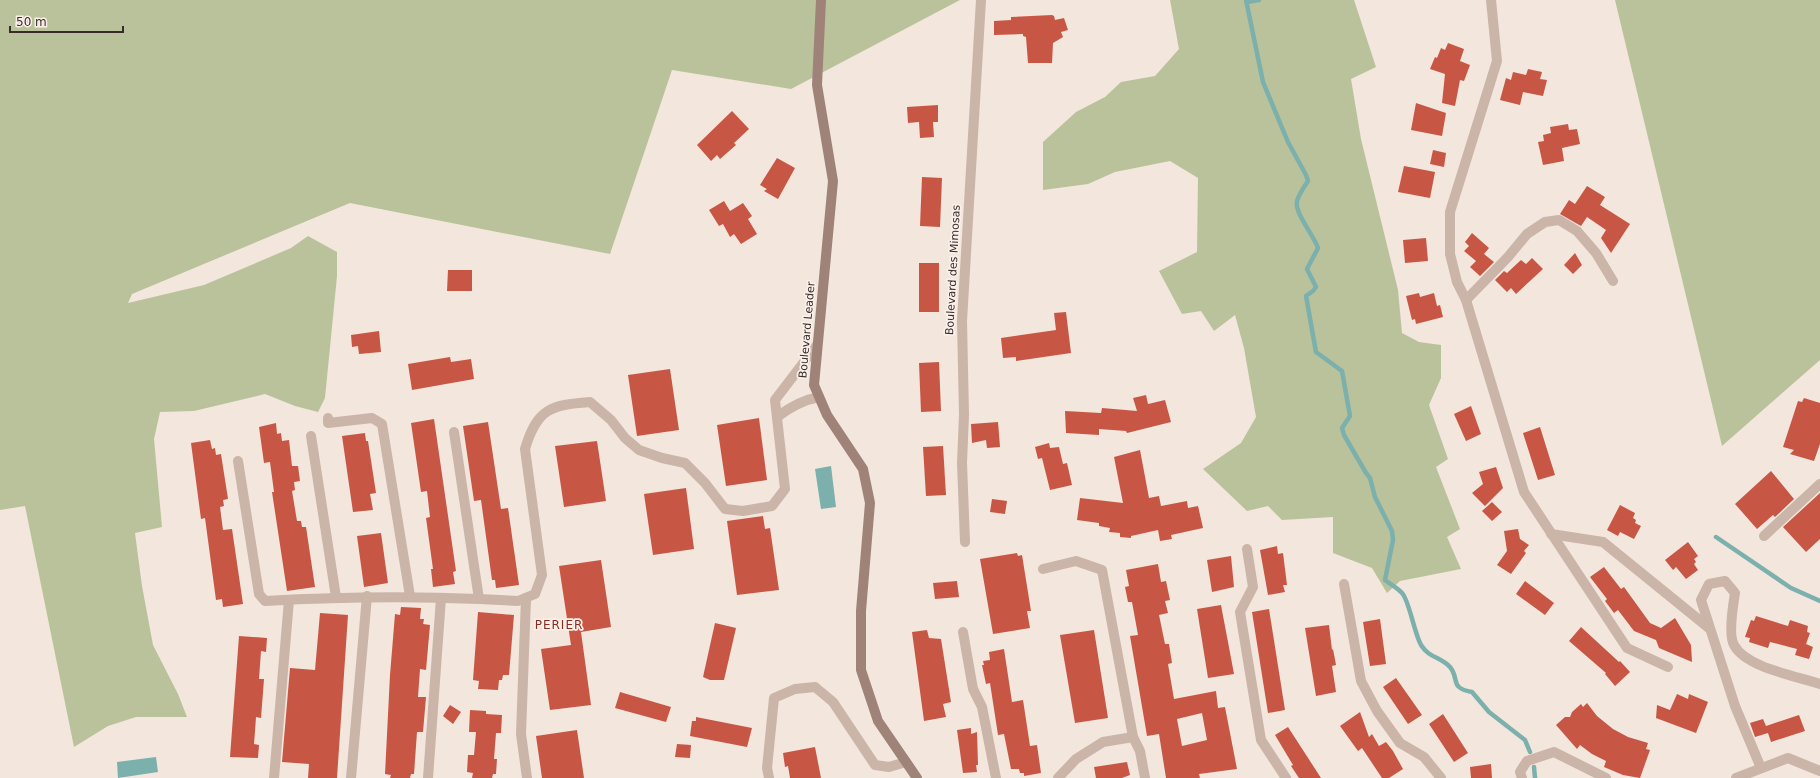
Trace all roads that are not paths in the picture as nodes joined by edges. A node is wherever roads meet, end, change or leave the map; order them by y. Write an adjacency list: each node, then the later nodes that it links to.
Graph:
1 (821, 0): 6 (street, Boulevard Leader)
2 (980, 0): 16 (street, Boulevard des Mimosas)
3 (1491, 0): 5 (street)
4 (1613, 281): 5 (street)
5 (1466, 300): 14 (street)
6 (817, 345): 7 (street, Boulevard Leader); 8 (street)
7 (819, 397): 8 (street); 32 (street, Boulevard Leader)
8 (777, 417): 24 (street)
9 (328, 418): 21 (street)
10 (454, 432): 25 (street)
11 (311, 436): 22 (street)
12 (238, 461): 26 (street)
13 (1820, 484): 15 (street)
14 (1551, 534): 27 (street); 29 (street)
15 (1764, 536)
16 (965, 542)
17 (1247, 549): 44 (street)
18 (1043, 569): 31 (street)
19 (1344, 584): 45 (street)
20 (368, 596): 21 (street); 22 (street); 36 (street)
21 (410, 596): 23 (street)
22 (336, 597): 26 (street)
23 (441, 598): 25 (street); 37 (street)
24 (526, 598): 25 (street); 38 (street)
25 (479, 599)
26 (289, 600): 35 (street)
27 (1709, 628): 30 (street); 33 (street)
28 (963, 632): 41 (street)
29 (1668, 667)
30 (1820, 684)
31 (1133, 737): 42 (street); 43 (street)
32 (906, 762): 39 (street); 40 (street, Boulevard Leader)
33 (1761, 768): 34 (street); 48 (street)
34 (1820, 771)
35 (274, 778)
36 (351, 778)
37 (428, 778)
38 (527, 778)
39 (769, 778)
40 (917, 778)
41 (996, 778)
42 (1058, 778)
43 (1145, 778)
44 (1286, 778)
45 (1441, 778)
46 (1522, 778): 47 (street)
47 (1606, 778)
48 (1736, 778)

